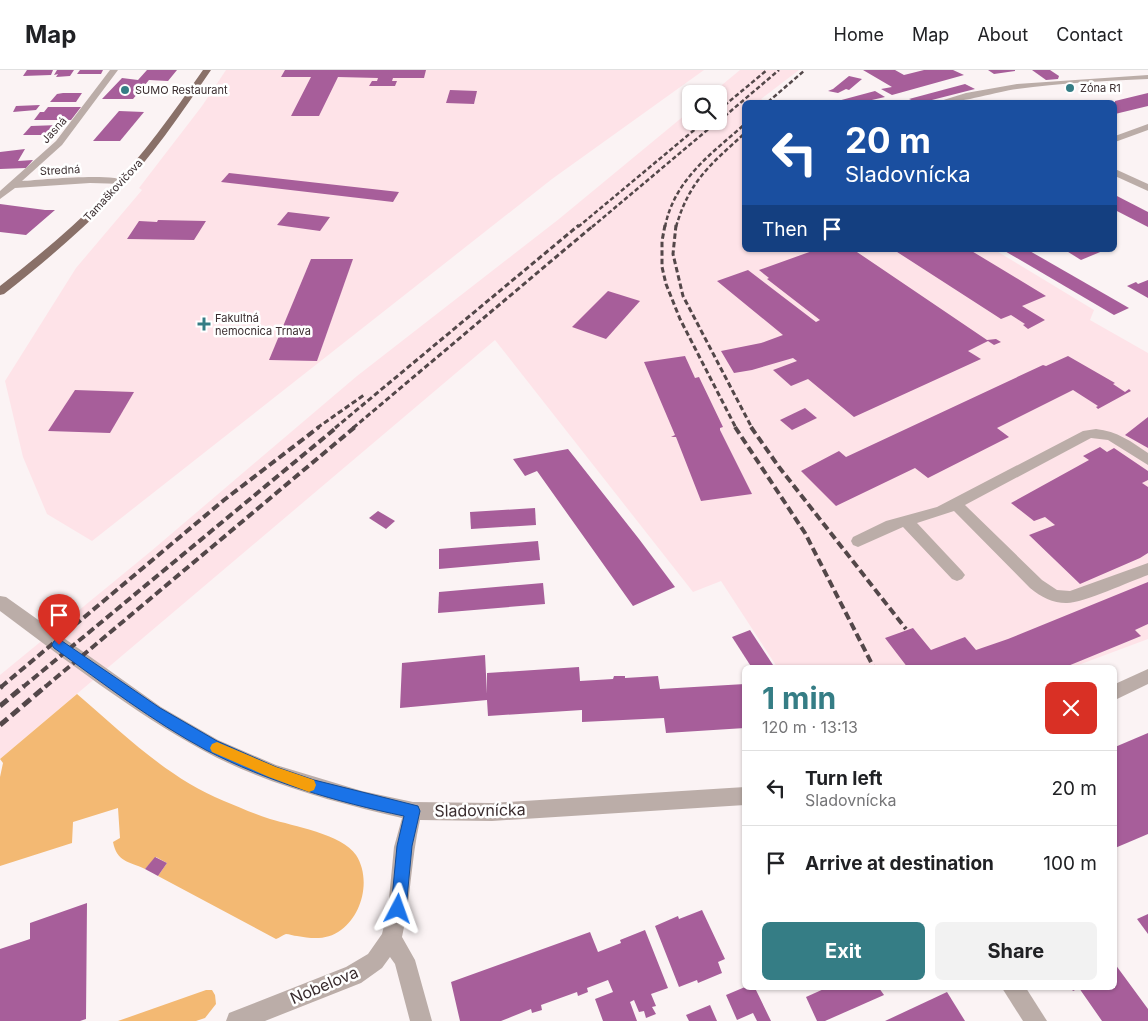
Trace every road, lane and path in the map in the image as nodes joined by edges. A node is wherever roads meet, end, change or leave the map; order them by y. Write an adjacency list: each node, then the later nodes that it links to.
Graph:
1 (114, 70): 9 (street, Jasná)
2 (208, 70): 8 (main road, Tamaškovičova)
3 (1148, 77): 4 (street)
4 (948, 100)
5 (1148, 127): 6 (street)
6 (1117, 138)
7 (1117, 173): 11 (street)
8 (122, 182): 9 (street, Stredná); 13 (main road, Tamaškovičova)
9 (15, 185): 10 (street, Stredná); 12 (street, Jasná)
10 (0, 186)
11 (1148, 188)
12 (0, 196)
13 (0, 292)
14 (1148, 460): 15 (street)
15 (955, 504): 16 (street); 18 (street)
16 (906, 520): 17 (street); 19 (street)
17 (858, 541)
18 (1148, 569)
19 (957, 575)
20 (0, 602): 24 (street, Sladovnícka)
21 (1148, 676): 22 (street)
22 (1117, 691)
23 (742, 796): 24 (street, Sladovnícka)
24 (413, 811): 25 (street, Nobelova)
25 (391, 939): 27 (street, Nobelova); 28 (street)
26 (1014, 990): 29 (street)
27 (237, 1021)
28 (421, 1021)
29 (1036, 1021)

